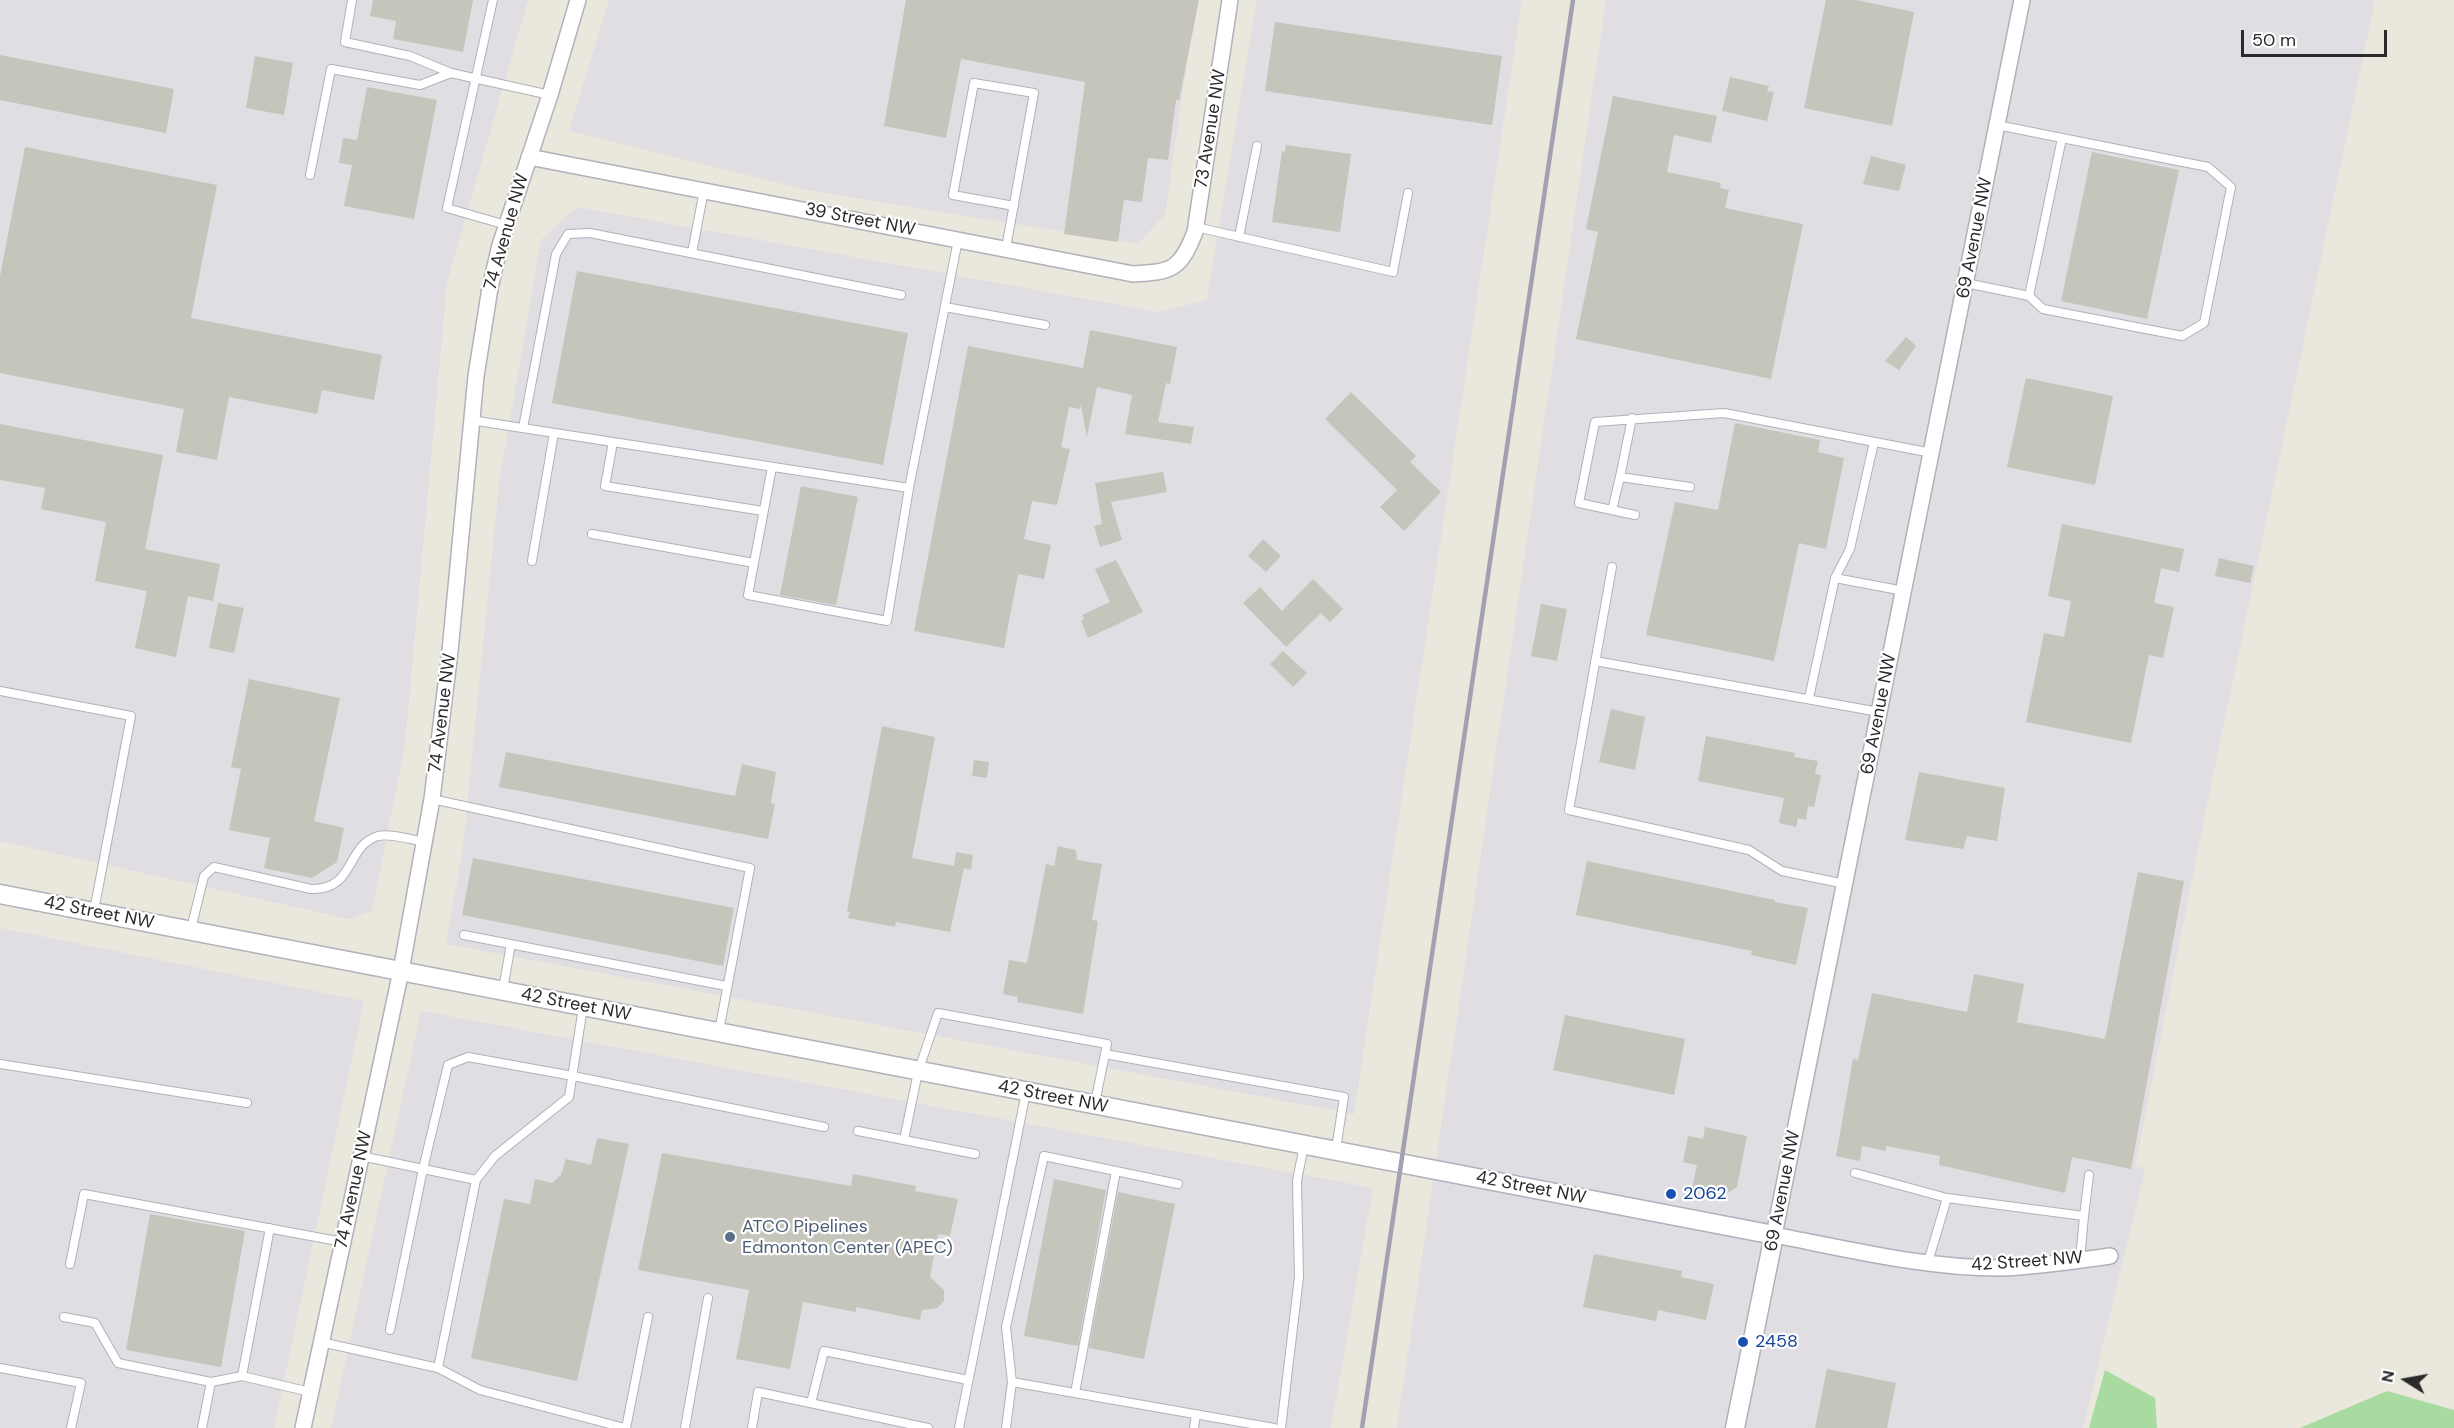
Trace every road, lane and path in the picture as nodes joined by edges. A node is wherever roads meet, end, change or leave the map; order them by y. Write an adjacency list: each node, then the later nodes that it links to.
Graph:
1 (352, 0): 6 (lane)
2 (493, 0): 7 (lane)
3 (578, 0): 8 (street, 74 Avenue NW)
4 (1230, 0): 18 (street, 73 Avenue NW)
5 (2022, 0): 9 (street, 69 Avenue NW)
6 (451, 73): 7 (lane); 13 (lane)
7 (475, 78): 8 (lane); 17 (lane)
8 (549, 95): 12 (street, 74 Avenue NW)
9 (1997, 125): 10 (lane); 24 (street, 69 Avenue NW)
10 (2062, 138): 26 (lane); 26 (lane)
11 (1257, 146): 19 (lane)
12 (529, 157): 14 (street, 39 Street NW); 17 (street, 74 Avenue NW)
13 (310, 175)
14 (704, 190): 20 (street, 39 Street NW); 22 (lane)
15 (1408, 193): 19 (lane)
16 (1014, 206): 16 (lane); 21 (lane)
17 (506, 225): 30 (street, 74 Avenue NW)
18 (1196, 227): 19 (lane); 23 (street, 73 Avenue NW)
19 (1239, 237)
20 (958, 239): 21 (street, 39 Street NW); 27 (lane)
21 (1006, 248): 23 (street, 39 Street NW)
22 (692, 253): 25 (lane); 31 (lane)
23 (1186, 256)
24 (1966, 282): 26 (lane); 35 (street, 69 Avenue NW)
25 (901, 295)
26 (2029, 296)
27 (945, 307): 28 (lane); 38 (lane)
28 (1045, 324)
29 (1632, 418): 34 (lane); 37 (lane); 40 (lane)
30 (471, 420): 31 (lane); 53 (street, 74 Avenue NW)
31 (523, 428): 32 (lane)
32 (554, 433): 33 (lane); 44 (lane)
33 (613, 442): 36 (lane); 41 (lane)
34 (1874, 442): 35 (lane); 47 (lane)
35 (1932, 453): 48 (street, 69 Avenue NW)
36 (772, 467): 38 (lane); 41 (lane)
37 (1620, 477): 39 (lane); 40 (lane)
38 (909, 488): 45 (lane)
39 (1690, 488)
40 (1612, 510): 42 (lane)
41 (763, 511): 45 (lane)
42 (1635, 515)
43 (592, 534): 45 (lane)
44 (532, 561)
45 (754, 563)
46 (1612, 567): 49 (lane)
47 (1835, 579): 48 (lane); 51 (lane)
48 (1904, 591): 52 (street, 69 Avenue NW)
49 (1595, 661): 51 (lane); 55 (lane)
50 (0, 691): 57 (lane)
51 (1809, 698): 52 (lane)
52 (1879, 712): 55 (street, 69 Avenue NW)
53 (432, 799): 54 (street, 74 Avenue NW); 62 (lane)
54 (425, 842): 58 (lane); 61 (street, 74 Avenue NW)
55 (1845, 884): 89 (street, 69 Avenue NW)
56 (0, 894): 57 (street, 42 Street NW)
57 (94, 912): 58 (street, 42 Street NW)
58 (190, 931): 61 (street, 42 Street NW)
59 (464, 935): 60 (lane)
60 (511, 944): 62 (lane); 63 (lane)
61 (401, 971): 63 (street, 42 Street NW); 79 (street, 74 Avenue NW)
62 (726, 986): 65 (lane)
63 (503, 991): 64 (street, 42 Street NW)
64 (583, 1006): 65 (street, 42 Street NW); 69 (lane)
65 (718, 1032): 68 (street, 42 Street NW)
66 (1105, 1053): 68 (lane); 72 (lane); 77 (lane)
67 (0, 1064): 71 (lane)
68 (918, 1072): 70 (street, 42 Street NW); 75 (lane)
69 (573, 1076): 73 (lane); 80 (lane); 84 (lane)
70 (1026, 1092): 72 (street, 42 Street NW); 103 (lane)
71 (247, 1103)
72 (1095, 1105): 76 (street, 42 Street NW)
73 (824, 1126)
74 (858, 1131): 75 (lane)
75 (904, 1140): 78 (lane)
76 (1304, 1145): 77 (street, 42 Street NW); 121 (lane)
77 (1336, 1151): 89 (street, 42 Street NW)
78 (975, 1154)
79 (361, 1156): 80 (lane); 90 (street, 74 Avenue NW)
80 (423, 1169): 84 (lane); 98 (lane)
81 (1116, 1171): 85 (lane); 105 (lane); 107 (lane)
82 (1855, 1173): 86 (lane)
83 (2089, 1175): 87 (lane)
84 (477, 1180): 101 (lane)
85 (1178, 1184)
86 (1947, 1198): 87 (lane); 93 (lane)
87 (2084, 1216): 92 (lane)
88 (270, 1228): 90 (lane); 94 (lane); 102 (lane)
89 (1774, 1235): 93 (street, 42 Street NW); 122 (street, 69 Avenue NW)
90 (343, 1242): 99 (street, 74 Avenue NW)
91 (2109, 1256): 92 (street, 42 Street NW)
92 (2080, 1260): 93 (street, 42 Street NW)
93 (1928, 1262)
94 (70, 1264)
95 (708, 1298): 114 (lane)
96 (64, 1317): 104 (lane)
97 (648, 1317): 113 (lane)
98 (390, 1330)
99 (321, 1342): 101 (lane); 106 (street, 74 Avenue NW)
100 (0, 1368): 110 (lane)
101 (438, 1368): 113 (lane)
102 (242, 1377): 104 (lane); 106 (lane)
103 (968, 1380): 108 (lane); 117 (lane)
104 (211, 1382): 111 (lane)
105 (1012, 1382): 107 (lane); 118 (lane)
106 (310, 1392): 112 (street, 74 Avenue NW)
107 (1075, 1393): 109 (lane)
108 (811, 1403): 115 (lane); 116 (lane)
109 (1196, 1414): 119 (lane); 120 (lane)
110 (71, 1428)
111 (202, 1428)
112 (303, 1428)
113 (625, 1428)
114 (685, 1428)
115 (752, 1428)
116 (928, 1428)
117 (959, 1428)
118 (1006, 1428)
119 (1194, 1428)
120 (1274, 1428)
121 (1281, 1428)
122 (1735, 1428)

